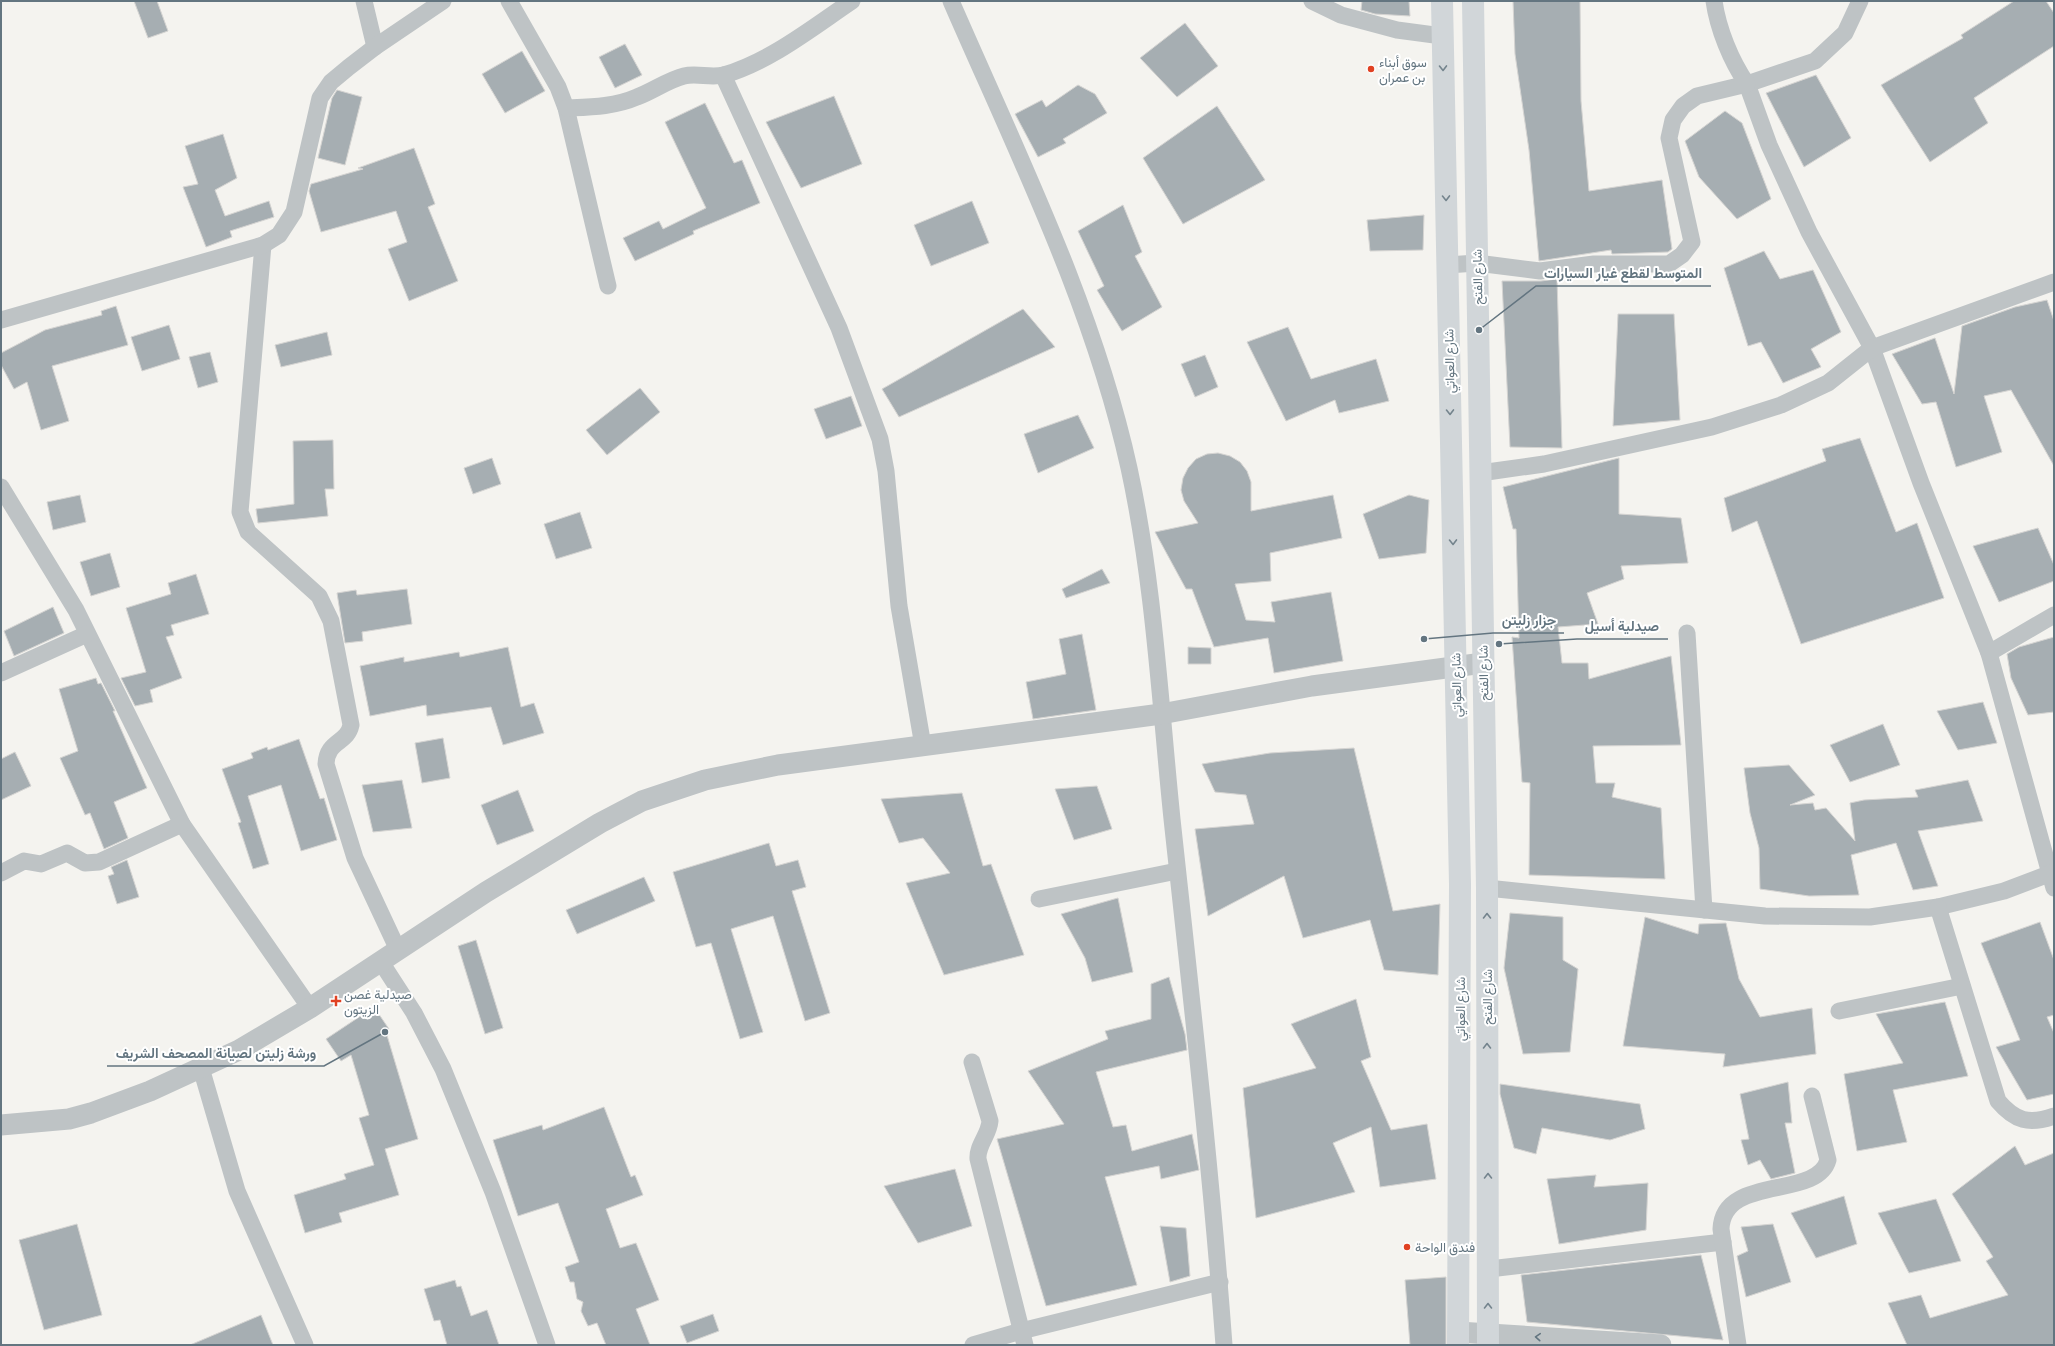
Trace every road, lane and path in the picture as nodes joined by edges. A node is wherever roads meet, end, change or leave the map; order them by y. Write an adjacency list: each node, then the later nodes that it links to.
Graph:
1 (364, 1): 12 (street)
2 (443, 1): 12 (street)
3 (509, 1): 15 (street)
4 (852, 1): 13 (street)
5 (951, 1): 32 (street)
6 (1312, 1): 11 (street)
7 (1442, 1): 11 (main road, شارع العواتي)
8 (1473, 1): 17 (main road, شارع الفتح)
9 (1714, 1): 14 (street)
10 (1860, 1): 14 (street)
11 (1442, 36): 18 (main road, شارع العواتي, one-way to 18)
12 (375, 47): 16 (street)
13 (723, 75): 15 (street); 33 (street)
14 (1747, 84): 17 (street); 22 (street)
15 (566, 108): 20 (street)
16 (263, 245): 21 (street); 42 (street)
17 (1477, 263): 18 (street); 23 (main road, شارع الفتح)
18 (1447, 264): 30 (main road, شارع العواتي, one-way to 30)
19 (2054, 282): 22 (street)
20 (608, 286)
21 (1, 320)
22 (1872, 348): 23 (street); 28 (street)
23 (1480, 473): 29 (main road, شارع الفتح)
24 (1, 487): 26 (street)
25 (2054, 615): 28 (street)
26 (87, 634): 31 (street); 34 (street)
27 (1686, 634): 41 (street)
28 (1988, 653): 37 (street)
29 (1483, 663): 30 (street); 38 (main road, شارع الفتح)
30 (1456, 666): 32 (street); 56 (main road, شارع العواتي)
31 (1, 673)
32 (1161, 714): 33 (street); 35 (street)
33 (923, 746): 42 (street)
34 (182, 824): 36 (street); 45 (street)
35 (1178, 871): 39 (street); 54 (street)
36 (1, 873)
37 (2052, 878): 40 (street)
38 (1487, 888): 41 (street); 53 (main road, شارع الفتح, one-way to 38)
39 (1039, 899)
40 (1938, 907): 41 (street); 44 (street)
41 (1704, 910)
42 (398, 950): 43 (street)
43 (381, 962): 45 (street); 59 (street)
44 (1962, 986): 46 (street); 50 (street)
45 (310, 1008): 48 (street)
46 (1839, 1011)
47 (972, 1062): 55 (street)
48 (201, 1068): 51 (street); 58 (street)
49 (1812, 1096): 52 (street)
50 (2054, 1116)
51 (1, 1125)
52 (1723, 1242): 53 (street); 63 (street)
53 (1489, 1268): 57 (main road, شارع الفتح, one-way to 53)
54 (1220, 1282): 55 (street); 61 (street)
55 (1023, 1338): 60 (street)
56 (1458, 1338): 57 (street)
57 (1488, 1340): 62 (street, one-way to 57)
58 (305, 1345)
59 (547, 1345)
60 (973, 1345)
61 (1224, 1345)
62 (1660, 1345)
63 (1738, 1345)

